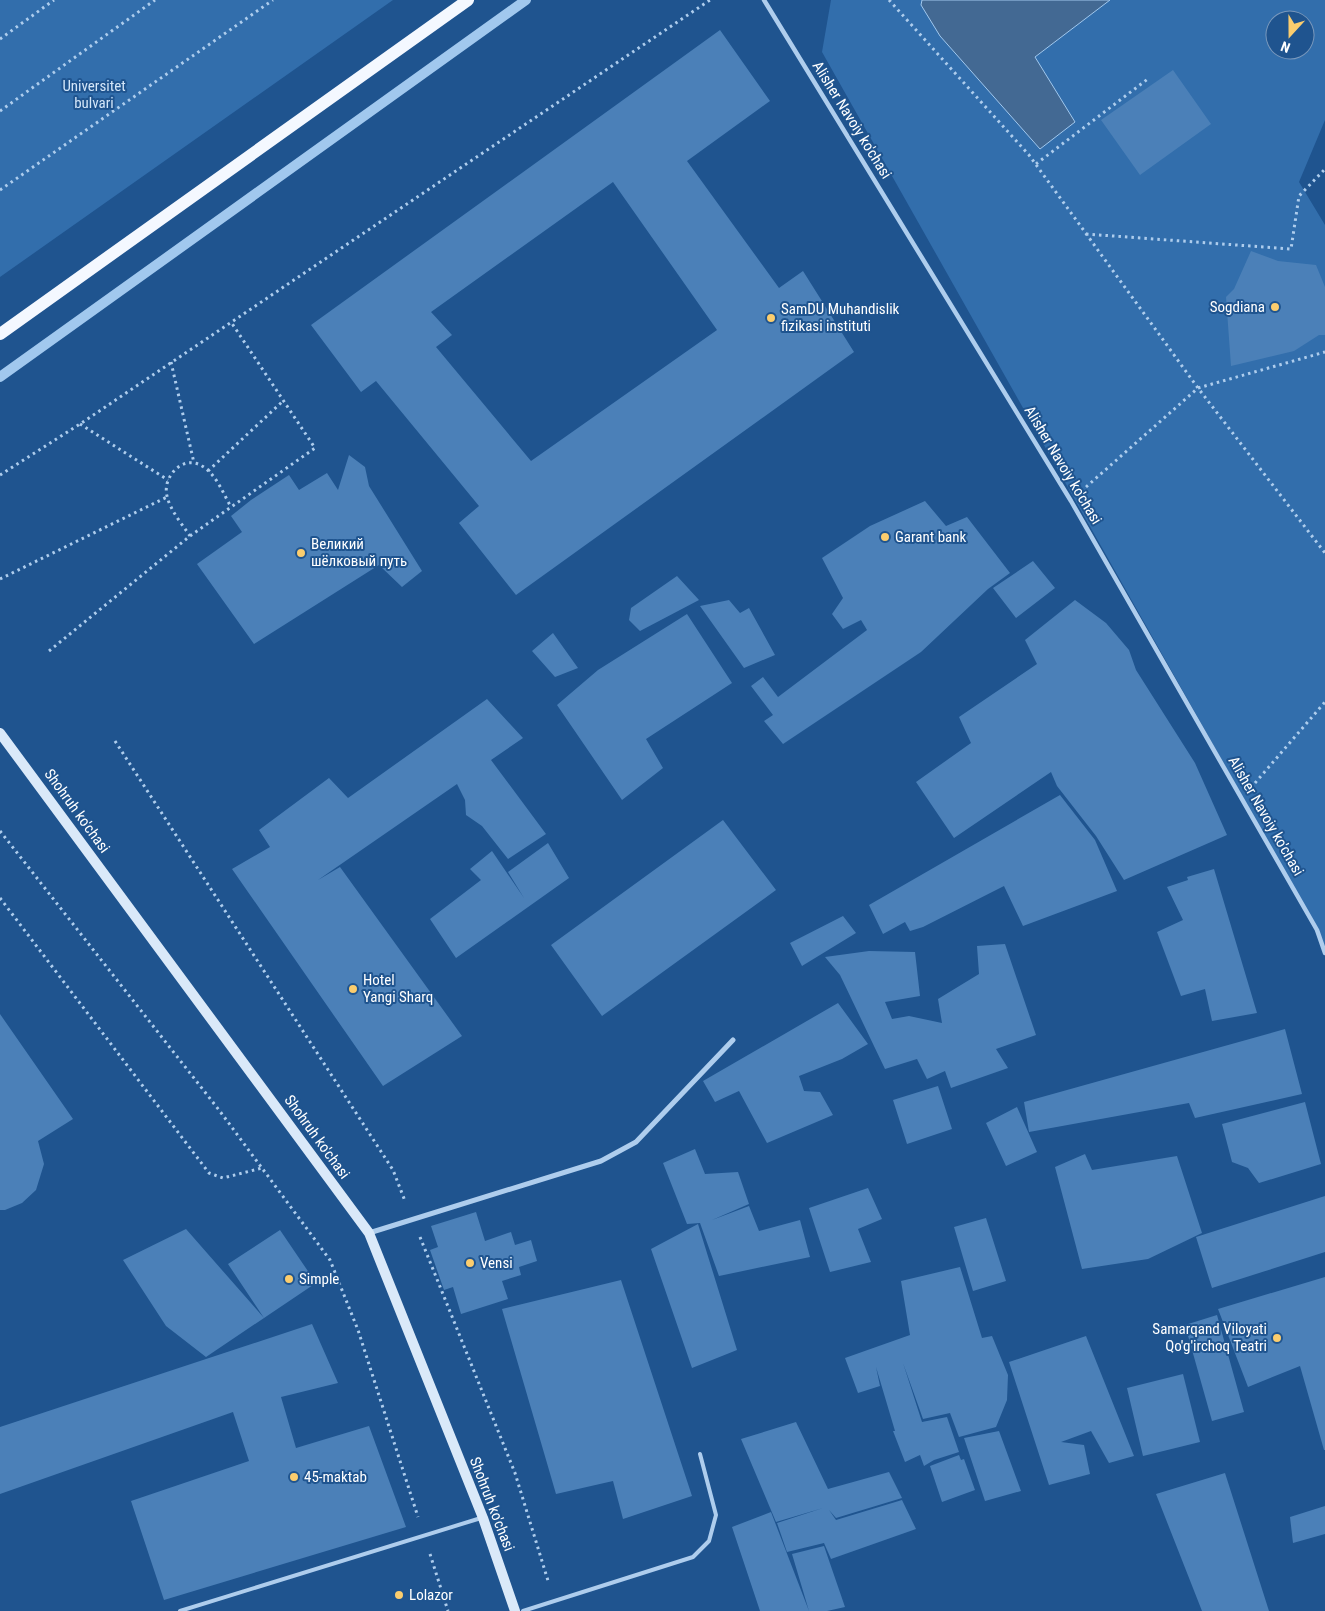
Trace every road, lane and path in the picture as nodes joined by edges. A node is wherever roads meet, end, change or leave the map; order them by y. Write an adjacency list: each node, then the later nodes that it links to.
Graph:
1 (54, 0): 8 (path)
2 (156, 0): 10 (path)
3 (273, 0): 13 (path)
4 (468, 0): 16 (main road)
5 (710, 0): 15 (path)
6 (764, 0): 27 (street, Alisher Navoiy ko'chasi)
7 (889, 0): 11 (path)
8 (0, 39)
9 (1149, 78): 11 (path)
10 (0, 111)
11 (1036, 164): 14 (path)
12 (1325, 169): 14 (path)
13 (0, 190)
14 (1086, 234): 19 (path)
15 (231, 322): 18 (path); 20 (path)
16 (0, 334)
17 (1325, 352): 19 (path)
18 (170, 362): 21 (path); 22 (path)
19 (1198, 388): 27 (path); 30 (path)
20 (283, 401): 23 (path); 28 (path)
21 (80, 424): 24 (path); 25 (path)
22 (194, 463): 23 (path); 25 (path)
23 (208, 470): 28 (path)
24 (0, 475)
25 (168, 480): 26 (path)
26 (167, 497): 29 (path); 31 (path)
27 (1071, 500): 36 (street, Alisher Navoiy ko'chasi)
28 (231, 507): 29 (path)
29 (190, 536): 32 (path)
30 (1325, 553)
31 (0, 579)
32 (48, 651)
33 (1325, 702): 36 (path)
34 (0, 733): 43 (main road, Shohruh ko'chasi)
35 (115, 741): 42 (path)
36 (1242, 799): 39 (street, Alisher Navoiy ko'chasi)
37 (0, 831): 41 (path)
38 (0, 898): 41 (path)
39 (1325, 953)
40 (733, 1040): 42 (street)
41 (262, 1168): 46 (path)
42 (413, 1220): 43 (street); 47 (path)
43 (369, 1233): 45 (main road, Shohruh ko'chasi)
44 (700, 1454): 47 (lane)
45 (483, 1518): 46 (lane); 50 (main road, Shohruh ko'chasi)
46 (424, 1536): 48 (lane); 49 (path)
47 (555, 1601): 51 (lane)
48 (180, 1611)
49 (448, 1611)
50 (515, 1611)
51 (523, 1611)

